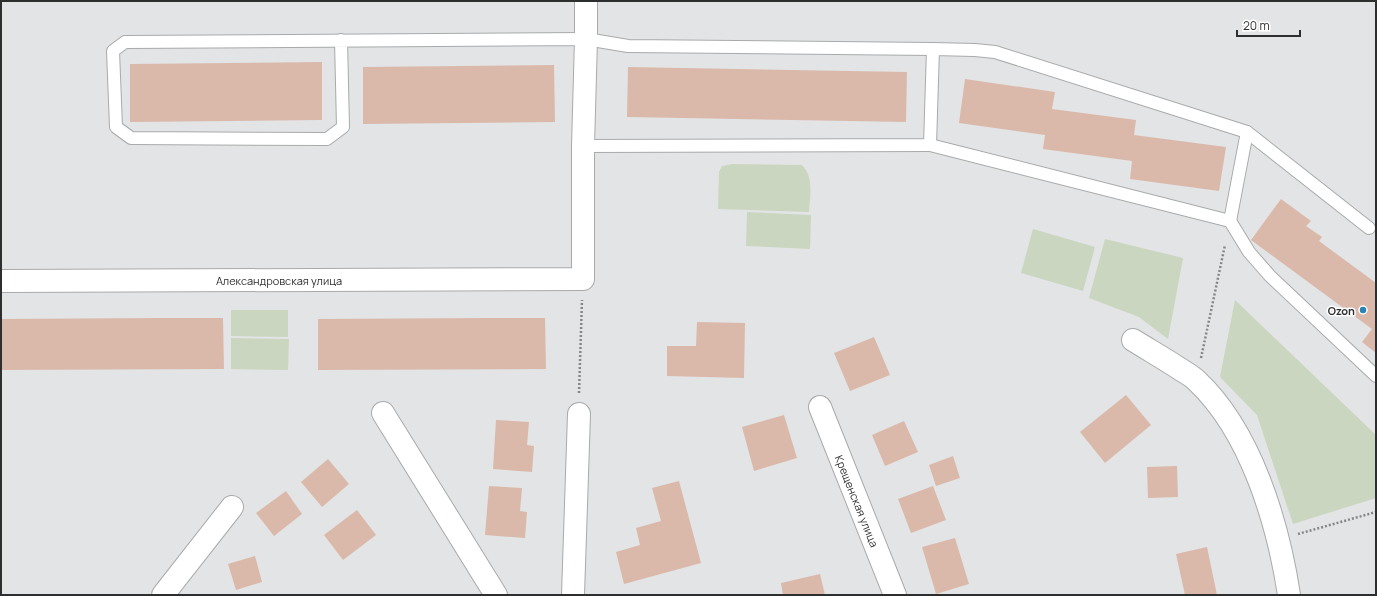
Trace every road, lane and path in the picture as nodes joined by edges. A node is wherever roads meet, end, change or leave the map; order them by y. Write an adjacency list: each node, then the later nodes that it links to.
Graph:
1 (586, 1): 2 (street)
2 (586, 39): 3 (lane); 4 (lane); 7 (street)
3 (341, 40): 3 (lane)
4 (933, 50): 5 (lane); 6 (lane)
5 (1247, 132): 8 (lane); 9 (lane)
6 (930, 145): 7 (lane); 8 (lane)
7 (583, 146): 11 (street)
8 (1230, 221): 13 (lane); 14 (path)
9 (1369, 228)
10 (1, 281): 11 (street, Александровская улица)
11 (582, 289): 17 (path)
12 (1133, 340): 14 (street)
13 (1376, 376)
14 (1196, 380): 20 (street)
15 (820, 407): 24 (street, Крещенская улица)
16 (383, 413): 22 (street)
17 (579, 414): 23 (street)
18 (232, 507): 21 (street)
19 (1376, 512): 20 (path)
20 (1278, 540): 25 (street)
21 (163, 595)
22 (496, 595)
23 (573, 595)
24 (894, 595)
25 (1289, 595)

